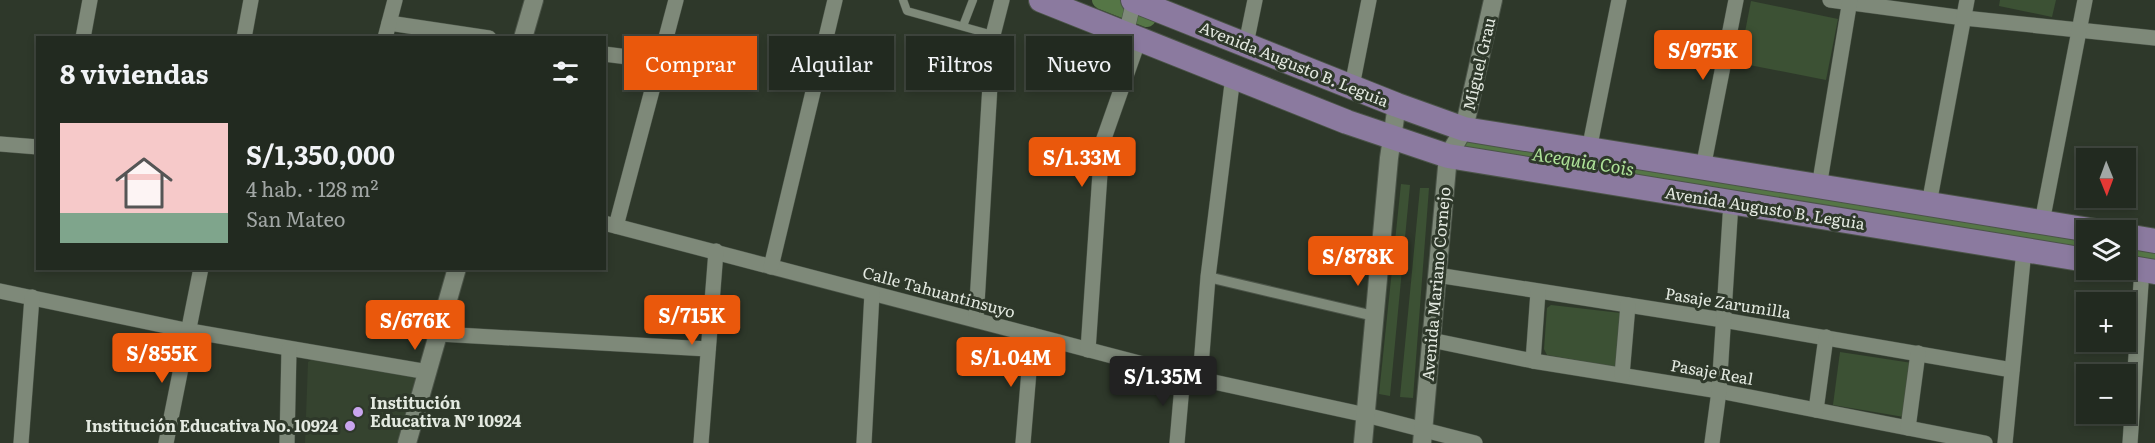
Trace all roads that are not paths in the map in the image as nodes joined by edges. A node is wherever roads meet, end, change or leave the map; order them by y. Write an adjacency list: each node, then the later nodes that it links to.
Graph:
1 (90, 0): 27 (street)
2 (251, 0): 28 (street)
3 (395, 0): 24 (street)
4 (534, 0): 30 (street)
5 (676, 0): 31 (street)
6 (834, 0): 58 (street)
7 (903, 0): 22 (lane)
8 (973, 0): 22 (lane)
9 (1002, 0): 25 (street)
10 (1041, 0): 26 (main road, Avenida Augusto B. Leguia)
11 (1134, 0): 26 (street); 33 (main road, Avenida Augusto B. Leguia)
12 (1255, 0): 33 (street)
13 (1369, 0): 37 (street)
14 (1493, 0): 40 (street, Miguel Grau)
15 (1619, 0): 44 (street)
16 (1736, 0): 46 (street)
17 (1830, 0): 20 (street)
18 (1967, 0): 21 (street)
19 (2085, 0): 23 (street)
20 (1850, 2): 21 (street); 47 (street)
21 (1964, 18): 23 (street); 49 (street)
22 (963, 26): 25 (lane)
23 (2079, 29): 32 (street); 50 (street)
24 (387, 30): 29 (street)
25 (993, 35): 70 (street)
26 (1131, 35): 36 (main road, Avenida Augusto B. Leguia); 79 (street)
27 (83, 36)
28 (244, 36)
29 (464, 36)
30 (524, 36)
31 (667, 36)
32 (2155, 38)
33 (1246, 44): 37 (main road, Avenida Augusto B. Leguia)
34 (606, 54): 35 (street)
35 (624, 56)
36 (1233, 76): 41 (main road, Avenida Augusto B. Leguia); 63 (street)
37 (1352, 86): 39 (main road, Avenida Augusto B. Leguia)
38 (651, 90): 51 (street)
39 (1397, 106): 40 (main road, Avenida Augusto B. Leguia); 41 (street)
40 (1464, 129): 44 (main road, Avenida Augusto B. Leguia); 45 (street, Avenida Mariano Cornejo)
41 (1391, 137): 45 (main road, Avenida Augusto B. Leguia); 69 (street)
42 (0, 144): 43 (street)
43 (36, 147)
44 (1589, 150): 46 (main road, Avenida Augusto B. Leguia)
45 (1449, 156): 48 (main road, Avenida Augusto B. Leguia); 62 (street, Avenida Mariano Cornejo)
46 (1703, 168): 47 (main road, Avenida Augusto B. Leguia)
47 (1820, 187): 49 (main road, Avenida Augusto B. Leguia)
48 (1731, 202): 55 (main road, Avenida Augusto B. Leguia); 71 (street)
49 (1929, 204): 50 (main road, Avenida Augusto B. Leguia)
50 (2042, 222): 52 (main road, Avenida Augusto B. Leguia)
51 (610, 224): 56 (street, Calle Tahuantinsuyo)
52 (2076, 228)
53 (2136, 238): 54 (main road)
54 (2155, 241)
55 (2024, 250): 57 (main road, Avenida Augusto B. Leguia); 82 (street)
56 (716, 251): 58 (street, Calle Tahuantinsuyo); 78 (street)
57 (2076, 258)
58 (771, 267): 66 (street, Calle Tahuantinsuyo)
59 (2141, 269): 105 (street)
60 (201, 270): 72 (street)
61 (456, 270): 73 (street)
62 (1437, 275): 65 (street, Pasaje Zarumilla); 76 (street, Avenida Mariano Cornejo)
63 (1208, 277): 69 (street); 86 (street)
64 (0, 291): 67 (street)
65 (1538, 292): 68 (street, Pasaje Zarumilla); 81 (street)
66 (872, 293): 70 (street, Calle Tahuantinsuyo); 97 (street)
67 (32, 297): 72 (street); 92 (street)
68 (1628, 305): 71 (street, Pasaje Zarumilla); 85 (street)
69 (1374, 316): 89 (street)
70 (976, 320): 74 (street, Calle Tahuantinsuyo)
71 (1723, 320): 75 (street, Pasaje Zarumilla); 87 (street)
72 (190, 331): 77 (street); 93 (street)
73 (439, 334): 78 (street); 83 (street)
74 (1032, 335): 79 (street, Calle Tahuantinsuyo); 98 (street)
75 (1826, 337): 80 (street, Pasaje Zarumilla); 88 (street)
76 (1431, 340): 81 (street, Pasaje Real); 91 (street, Avenida Mariano Cornejo)
77 (289, 349): 83 (street); 94 (street)
78 (708, 349): 96 (street)
79 (1088, 350): 84 (street, Calle Tahuantinsuyo)
80 (1918, 353): 82 (street, Pasaje Zarumilla); 90 (street)
81 (1533, 361): 85 (street, Pasaje Real)
82 (2012, 370): 104 (street)
83 (428, 372): 95 (street)
84 (1183, 374): 86 (street, Calle Tahuantinsuyo); 99 (street)
85 (1622, 375): 87 (street, Pasaje Real)
86 (1200, 379): 89 (street, Calle Tahuantinsuyo)
87 (1719, 391): 88 (street, Pasaje Real); 102 (street)
88 (1816, 410): 90 (street, Pasaje Real)
89 (1366, 415): 91 (street, Calle Tahuantinsuyo); 100 (street)
90 (1908, 428): 103 (street, Pasaje Real)
91 (1422, 436): 101 (street, Calle Tahuantinsuyo)
92 (21, 443)
93 (165, 443)
94 (286, 443)
95 (407, 443)
96 (701, 443)
97 (864, 443)
98 (1023, 443)
99 (1177, 443)
100 (1363, 443)
101 (1475, 443)
102 (1712, 443)
103 (1985, 443)
104 (2005, 443)
105 (2130, 443)

